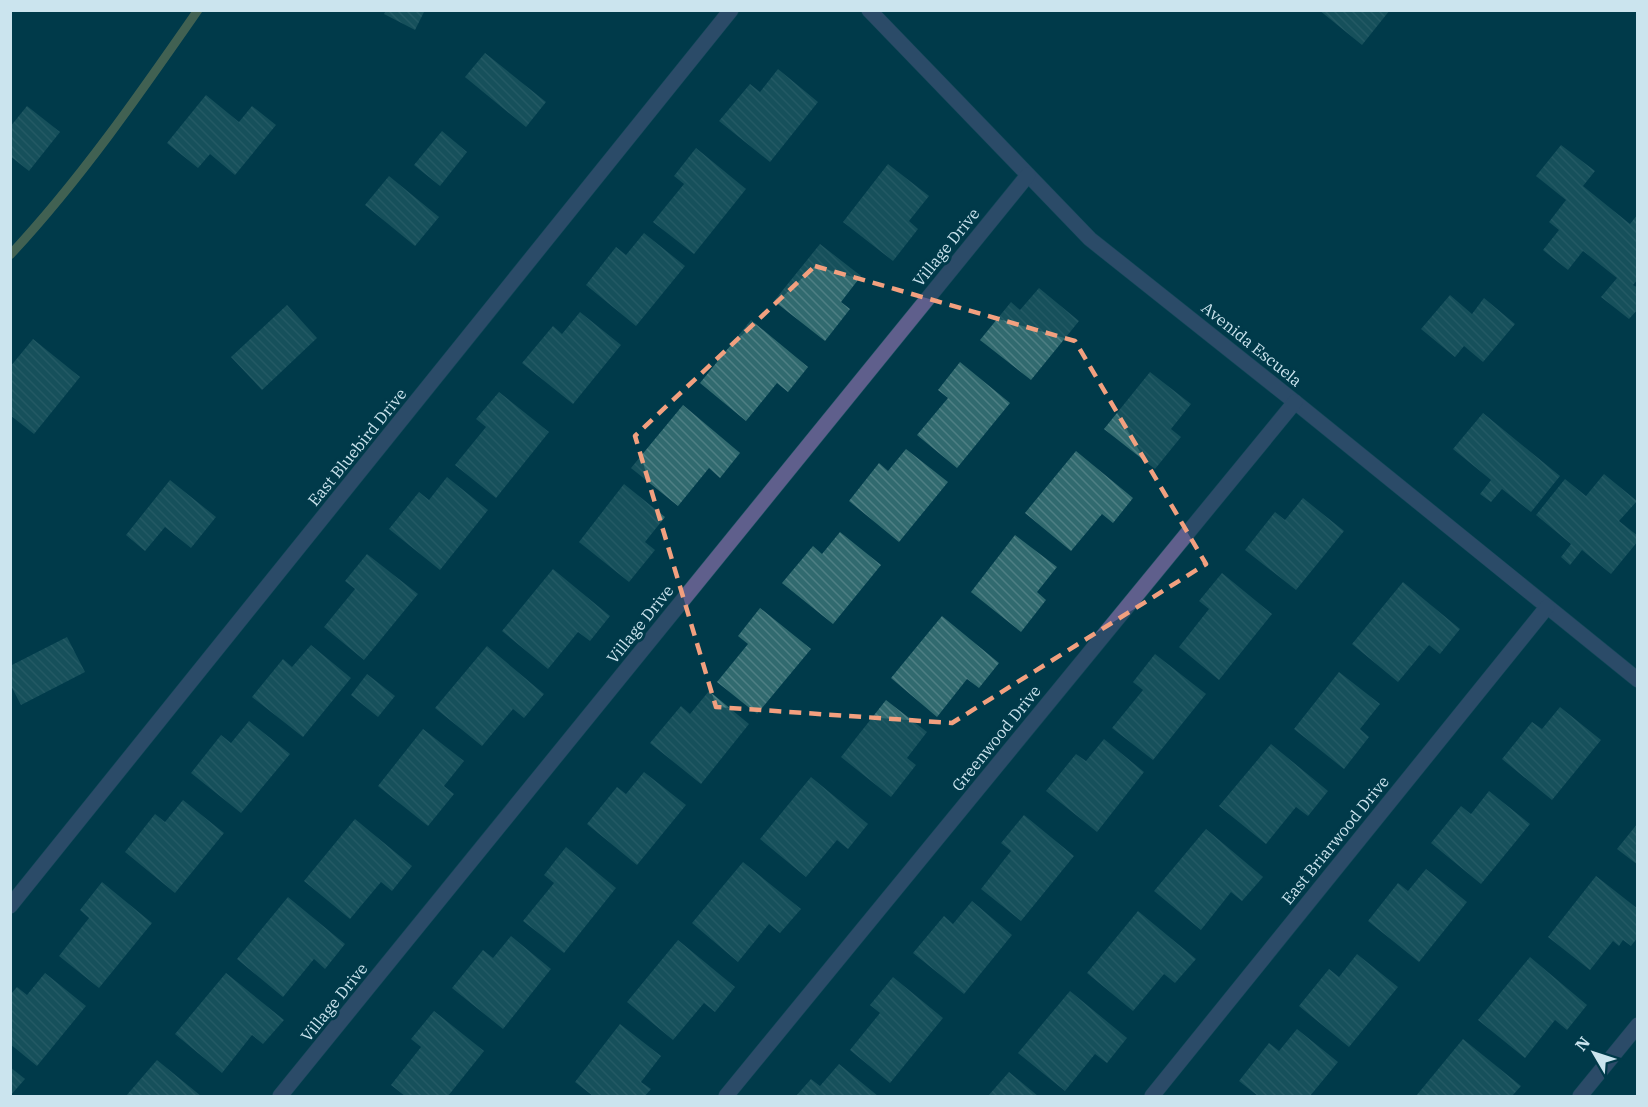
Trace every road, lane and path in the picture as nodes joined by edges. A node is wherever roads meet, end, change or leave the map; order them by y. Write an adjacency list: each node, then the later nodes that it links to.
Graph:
1 (731, 10): 7 (street, East Bluebird Drive)
2 (869, 10): 3 (street, Avenida Escuela)
3 (1028, 175): 4 (street, Avenida Escuela); 9 (street, Village Drive)
4 (1295, 402): 5 (street, Avenida Escuela); 10 (street, Greenwood Drive)
5 (1547, 607): 6 (street, Avenida Escuela); 11 (street, East Briarwood Drive)
6 (1638, 680)
7 (13, 898)
8 (1638, 1025): 12 (street)
9 (280, 1096)
10 (726, 1096)
11 (1152, 1096)
12 (1580, 1096)

